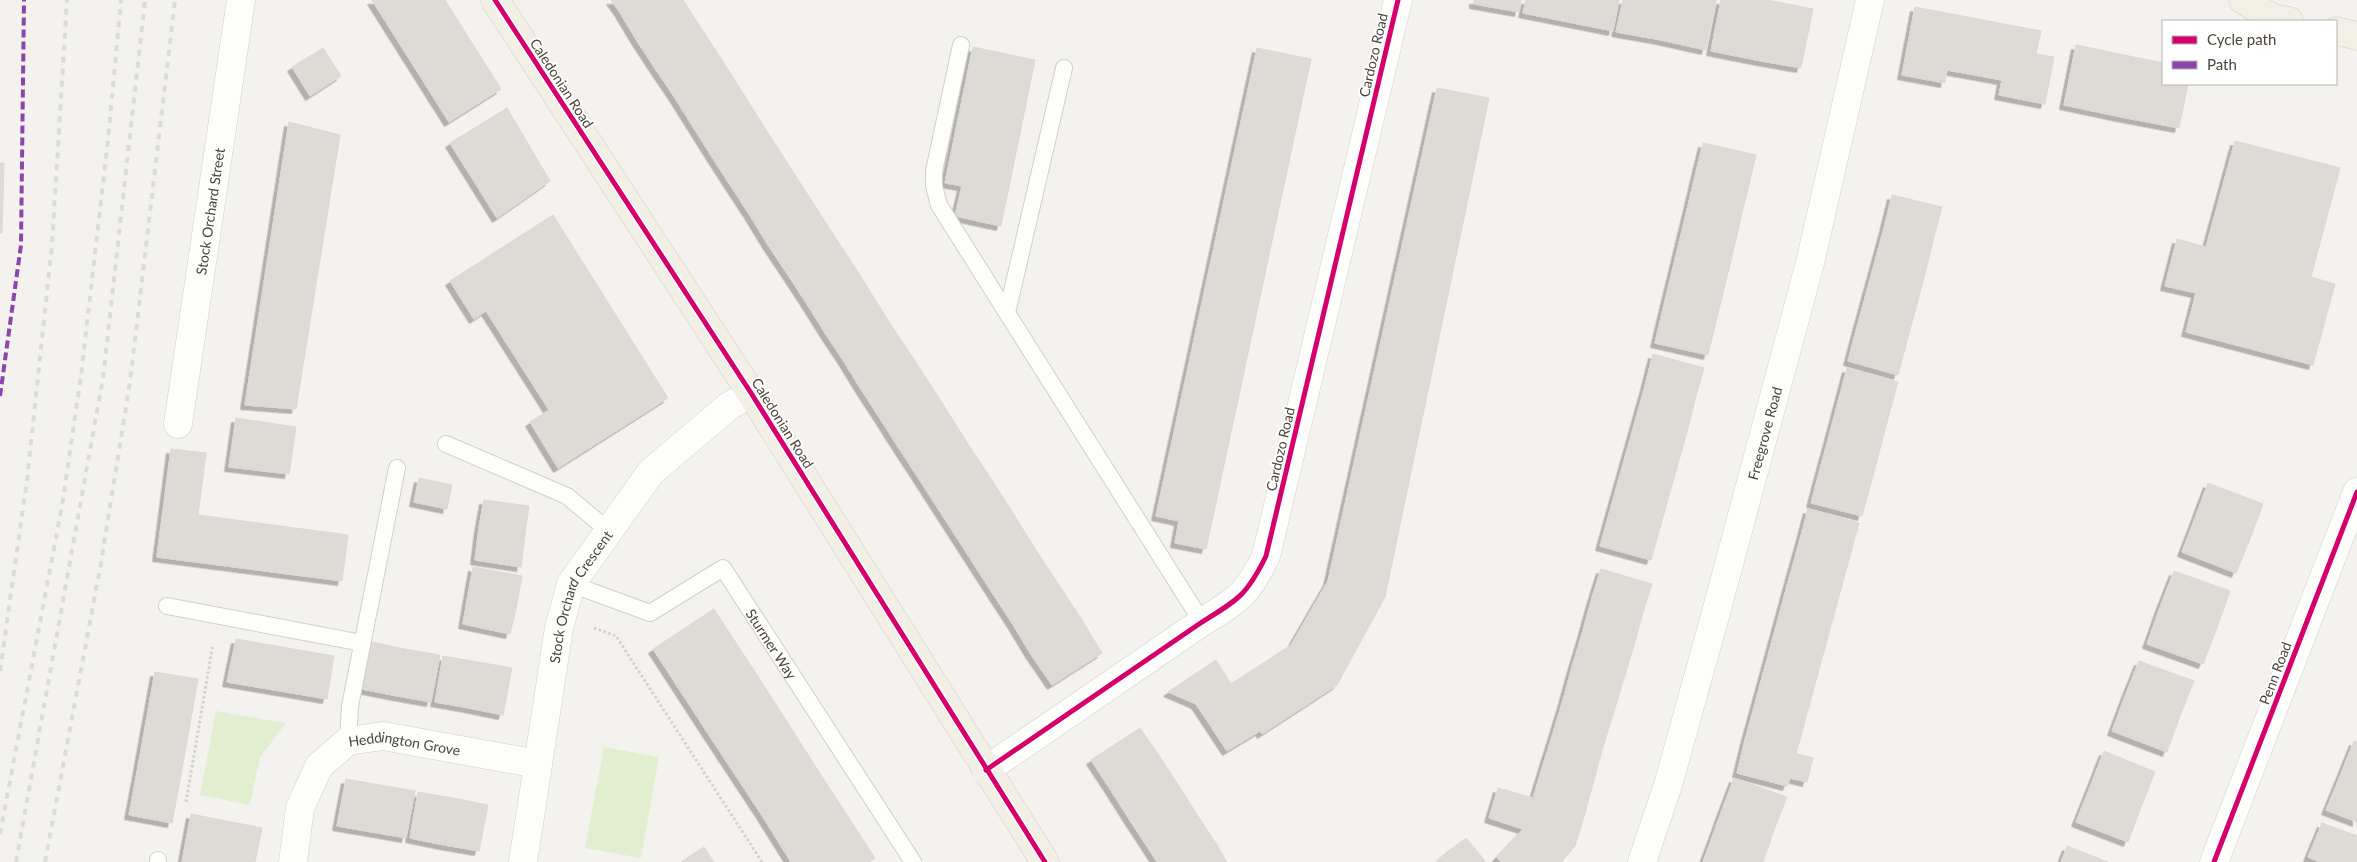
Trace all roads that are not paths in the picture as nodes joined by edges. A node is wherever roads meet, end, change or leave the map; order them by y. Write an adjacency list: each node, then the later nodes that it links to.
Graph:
1 (241, 0): 13 (street, Stock Orchard Street)
2 (495, 0): 12 (main road, Caledonian Road)
3 (1398, 0): 20 (street, Cardozo Road)
4 (1870, 0): 29 (street, Freegrove Road)
5 (2243, 0): 6 (main road)
6 (2284, 20)
7 (2337, 31): 8 (main road)
8 (2357, 36)
9 (961, 45): 11 (lane)
10 (1064, 68): 11 (lane)
11 (1008, 314): 20 (lane)
12 (751, 393): 17 (street, Stock Orchard Crescent); 24 (main road, Caledonian Road)
13 (178, 424)
14 (446, 444): 17 (lane)
15 (398, 468): 21 (lane)
16 (2357, 493): 30 (street, Penn Road)
17 (609, 532): 18 (street, Stock Orchard Crescent)
18 (572, 584): 23 (street, Stock Orchard Crescent); 27 (lane, Sturmer Way)
19 (167, 606): 21 (lane)
20 (1202, 622): 24 (street, Cardozo Road)
21 (362, 643): 22 (lane)
22 (348, 741): 23 (street, Heddington Grove); 25 (street, Heddington Grove)
23 (538, 764): 26 (street, Stock Orchard Crescent)
24 (986, 770): 28 (main road, Caledonian Road)
25 (293, 862)
26 (523, 862)
27 (913, 862)
28 (1045, 862)
29 (1642, 862)
30 (2214, 862)

